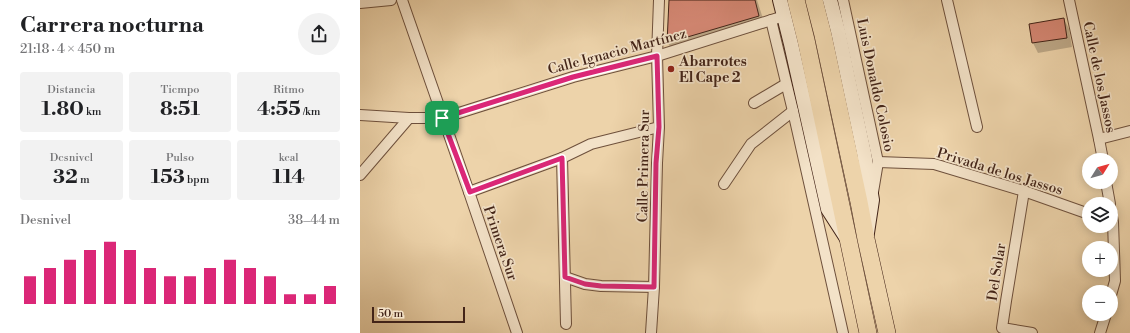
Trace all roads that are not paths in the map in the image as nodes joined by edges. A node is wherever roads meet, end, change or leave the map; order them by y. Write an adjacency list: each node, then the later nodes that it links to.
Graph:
1 (391, 0): 11 (street)
2 (402, 0): 19 (street, Primera Sur)
3 (659, 0): 13 (street, Calle Primera Sur)
4 (780, 0): 12 (main road)
5 (796, 0): 34 (highway)
6 (814, 0): 31 (highway)
7 (830, 0): 31 (main road)
8 (843, 0): 26 (street, Luis Donaldo Colosio)
9 (947, 0): 21 (street)
10 (1069, 0): 23 (street, Calle de los Jassos)
11 (360, 3)
12 (778, 18): 13 (street, Calle Ignacio Martínez); 14 (street); 34 (main road)
13 (657, 56): 19 (street, Calle Ignacio Martínez); 20 (street, Calle Primera Sur)
14 (786, 84): 15 (street); 16 (street)
15 (754, 103)
16 (793, 112): 28 (street); 42 (street)
17 (360, 115): 18 (street, Calle Ignacio Martínez)
18 (409, 118): 19 (street, Calle Ignacio Martínez); 27 (street)
19 (442, 118): 30 (street, Primera Sur)
20 (659, 127): 25 (street); 37 (street, Calle Primera Sur)
21 (977, 127)
22 (1130, 131): 23 (street)
23 (1099, 139): 24 (street, Calle de los Jassos)
24 (1102, 153)
25 (562, 158): 30 (street); 35 (street)
26 (878, 162): 29 (street, Privada de los Jassos); 31 (street, Luis Donaldo Colosio)
27 (360, 175)
28 (724, 184)
29 (1024, 191): 32 (street, Privada de los Jassos); 45 (street, Del Solar)
30 (470, 192): 40 (street, Primera Sur)
31 (866, 201): 44 (highway)
32 (1082, 212)
33 (1113, 233): 36 (street)
34 (849, 242): 43 (highway)
35 (565, 277): 37 (street); 39 (street)
36 (1114, 285)
37 (654, 287): 41 (street, Calle Primera Sur)
38 (1104, 321): 46 (street)
39 (566, 324)
40 (517, 333)
41 (651, 333)
42 (843, 333)
43 (868, 333)
44 (887, 333)
45 (1032, 333)
46 (1100, 333)

